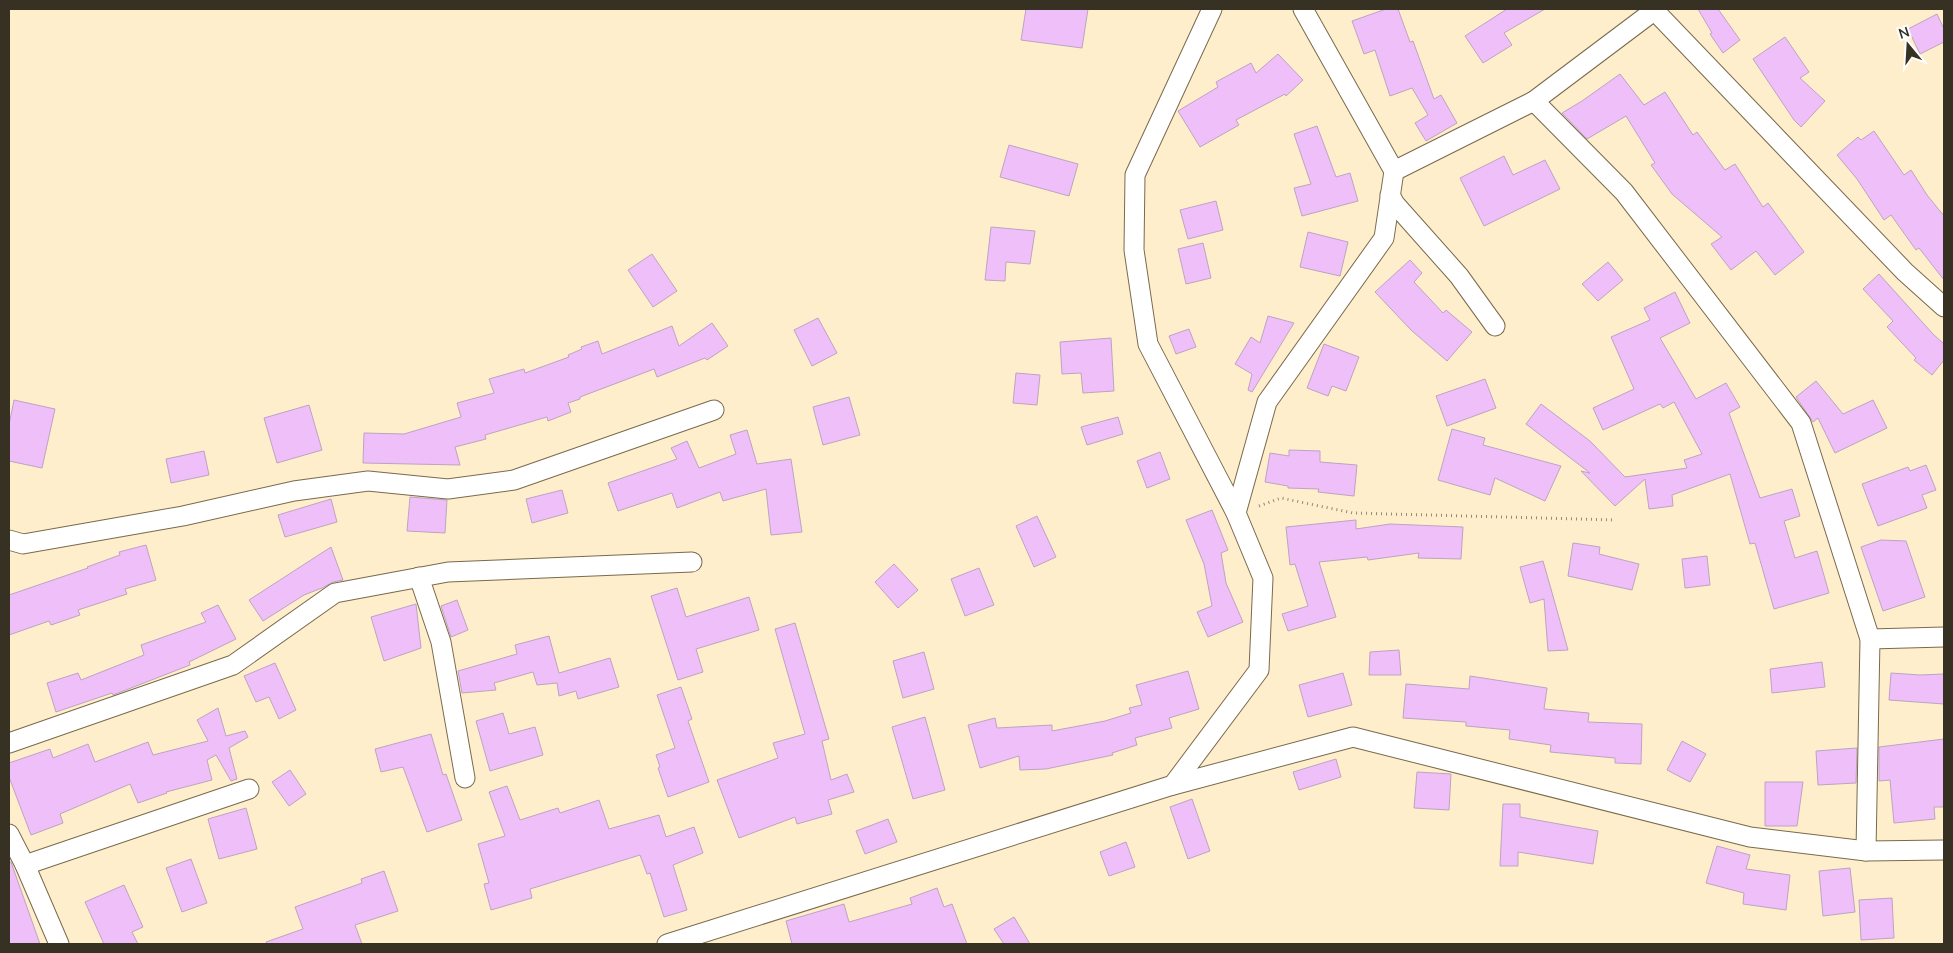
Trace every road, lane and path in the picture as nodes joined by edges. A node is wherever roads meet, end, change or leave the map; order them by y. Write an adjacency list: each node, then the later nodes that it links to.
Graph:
1 (1212, 9): 10 (street)
2 (1302, 9): 5 (street)
3 (1654, 10): 4 (street); 7 (street)
4 (1534, 101): 5 (street); 16 (street)
5 (1394, 171): 6 (street)
6 (1390, 195): 8 (street); 10 (street)
7 (1944, 307)
8 (1495, 326)
9 (714, 410): 12 (street)
10 (1236, 513): 11 (path); 19 (street)
11 (1616, 520)
12 (9, 540)
13 (692, 562): 14 (street)
14 (419, 577): 17 (street); 18 (street)
15 (1944, 637): 16 (street)
16 (1870, 639): 23 (street)
17 (9, 743)
18 (465, 778)
19 (1173, 785): 23 (street); 26 (street)
20 (249, 789): 24 (street)
21 (9, 834): 24 (street)
22 (1944, 850): 23 (street)
23 (1866, 851)
24 (25, 865): 25 (street)
25 (60, 944)
26 (667, 944)

